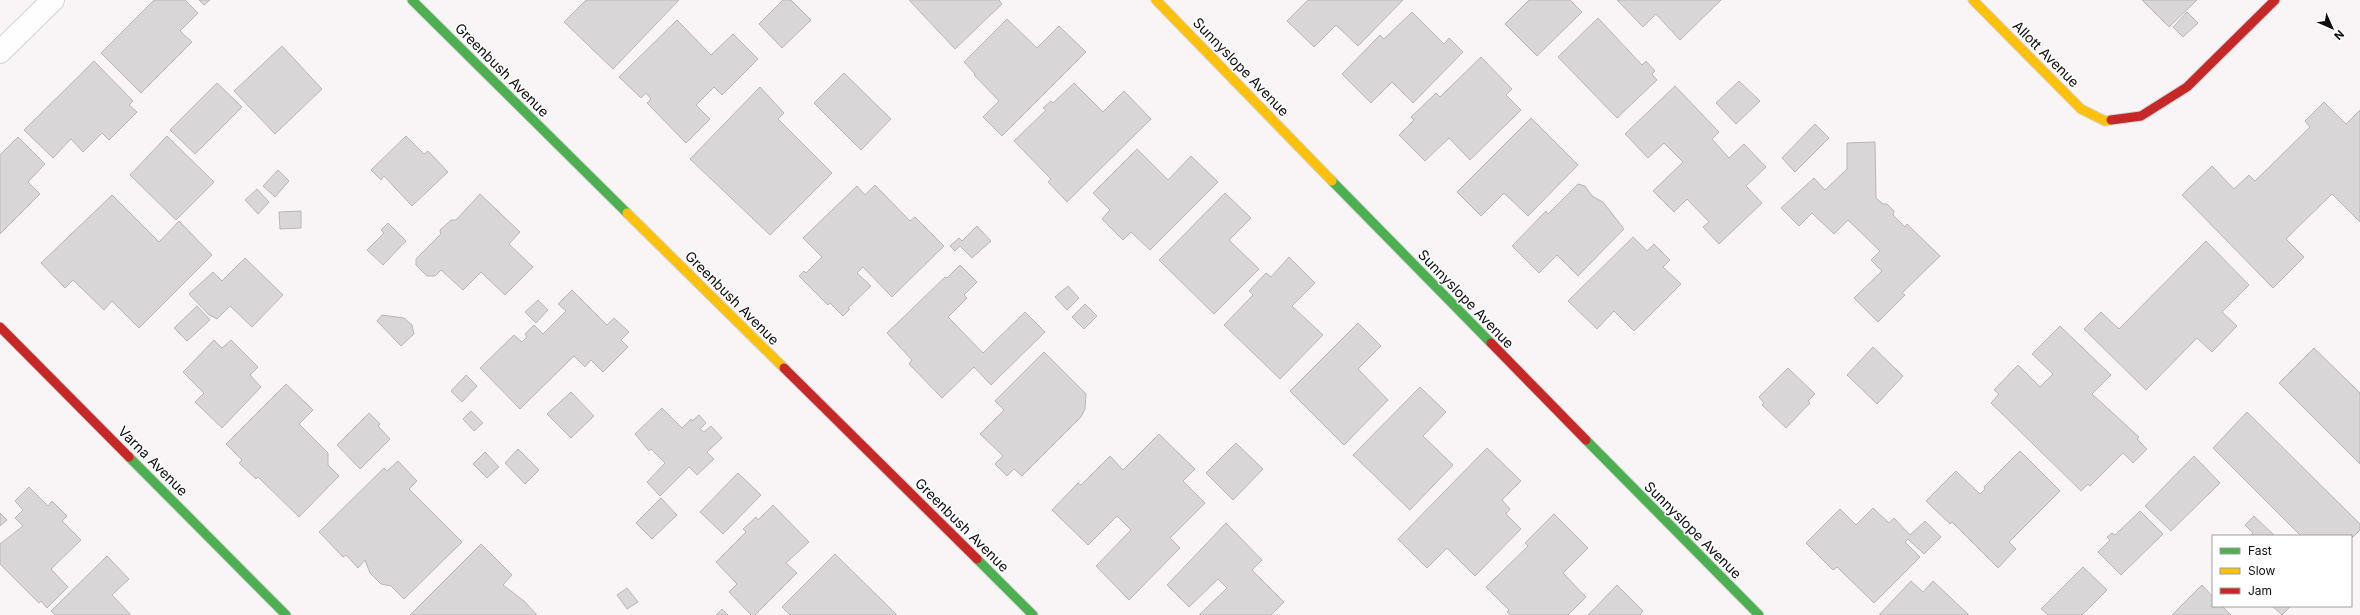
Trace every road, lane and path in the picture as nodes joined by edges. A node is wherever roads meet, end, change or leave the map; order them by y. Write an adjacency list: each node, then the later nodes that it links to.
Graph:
1 (53, 0): 6 (street)
2 (412, 0): 9 (street, Greenbush Avenue)
3 (1156, 0): 10 (street, Sunnyslope Avenue)
4 (1973, 0): 5 (street, Allott Avenue)
5 (2275, 0)
6 (0, 52)
7 (0, 327): 8 (street, Varna Avenue)
8 (286, 615)
9 (1032, 615)
10 (1759, 615)

